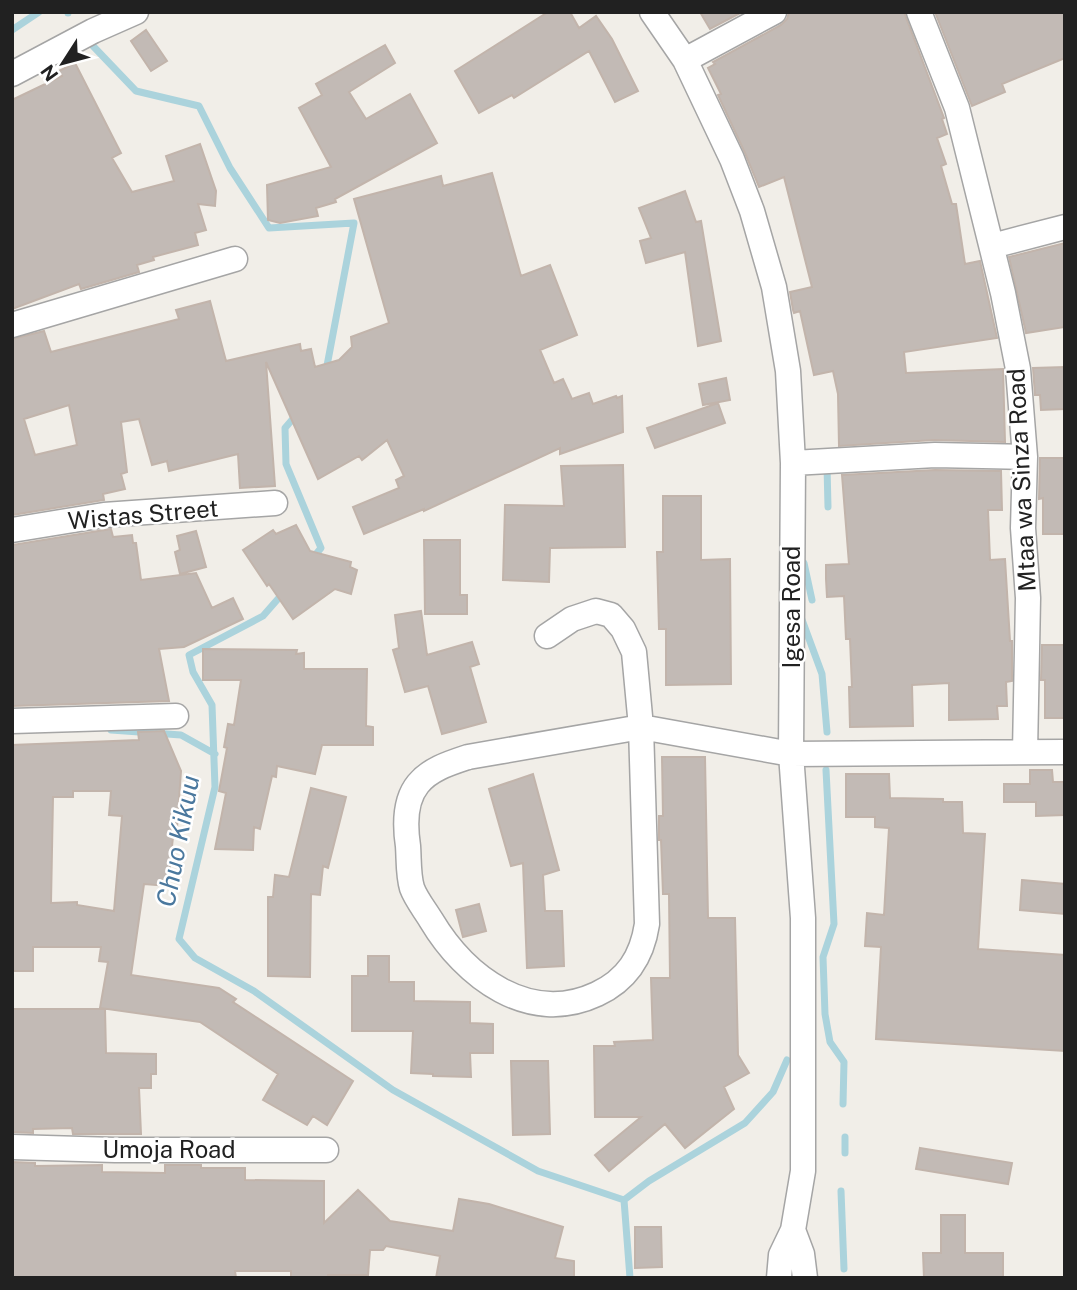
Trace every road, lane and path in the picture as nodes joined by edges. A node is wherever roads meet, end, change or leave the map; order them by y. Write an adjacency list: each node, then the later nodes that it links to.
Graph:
1 (136, 12): 6 (street)
2 (652, 12): 5 (street, Igesa Road)
3 (774, 12): 5 (street)
4 (919, 12): 8 (street, Mtaa wa Sinza Road)
5 (685, 60): 12 (street, Igesa Road)
6 (12, 74)
7 (1065, 227): 8 (street)
8 (992, 246): 11 (street, Mtaa wa Sinza Road)
9 (235, 259): 10 (street)
10 (12, 325)
11 (1025, 457): 12 (street); 19 (street, Mtaa wa Sinza Road)
12 (793, 463): 21 (street, Igesa Road)
13 (275, 503): 14 (street, Wistas Street)
14 (12, 530)
15 (547, 636): 18 (street)
16 (176, 716): 17 (street)
17 (12, 721)
18 (641, 727): 18 (street); 21 (street)
19 (1025, 752): 20 (street); 21 (street)
20 (1065, 752)
21 (792, 754): 24 (street, Igesa Road)
22 (12, 1147): 23 (street, Umoja Road)
23 (326, 1150)
24 (793, 1230): 25 (street, Igesa Road); 27 (street, Igesa Road)
25 (780, 1266): 26 (street, Igesa Road)
26 (758, 1278)
27 (805, 1278)

